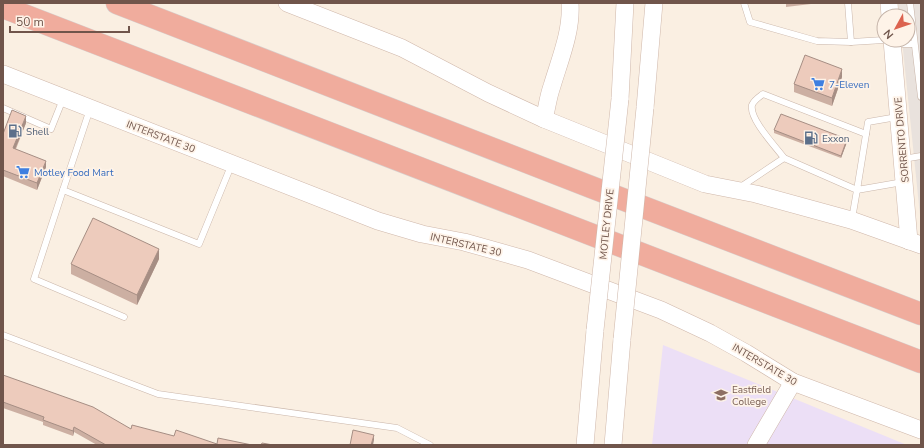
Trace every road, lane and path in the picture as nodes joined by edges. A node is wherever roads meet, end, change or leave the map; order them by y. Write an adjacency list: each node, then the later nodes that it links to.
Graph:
1 (117, 3): 31 (highway)
2 (287, 3): 19 (main road)
3 (570, 3): 19 (main road)
4 (625, 3): 38 (main road, MOTLEY DRIVE, bridge)
5 (654, 3): 39 (main road, bridge)
6 (744, 3): 10 (lane)
7 (848, 3): 10 (lane)
8 (3, 7): 34 (highway)
9 (876, 41): 10 (lane)
10 (852, 42)
11 (891, 48): 18 (main road, SORRENTO DRIVE)
12 (915, 48): 14 (lane)
13 (3, 74): 15 (main road, INTERSTATE 30)
14 (921, 97)
15 (63, 98): 16 (lane); 17 (main road, INTERSTATE 30)
16 (3, 108)
17 (90, 108): 24 (main road, INTERSTATE 30); 26 (lane)
18 (899, 117): 20 (lane); 23 (main road, SORRENTO DRIVE)
19 (544, 119): 27 (main road)
20 (866, 134): 22 (lane); 28 (lane)
21 (921, 156): 23 (lane)
22 (784, 158): 27 (lane); 28 (lane)
23 (902, 159): 25 (main road, SORRENTO DRIVE)
24 (232, 164): 26 (lane); 35 (main road, INTERSTATE 30)
25 (904, 182): 28 (lane); 30 (main road, SORRENTO DRIVE)
26 (63, 190): 32 (lane)
27 (735, 190): 29 (main road)
28 (857, 190): 29 (lane)
29 (851, 220): 30 (main road)
30 (915, 243)
31 (921, 314)
32 (124, 317)
33 (3, 335): 37 (lane)
34 (921, 362)
35 (793, 382): 36 (main road, INTERSTATE 30); 40 (main road)
36 (921, 430)
37 (430, 445)
38 (585, 445)
39 (613, 445)
40 (756, 445)

